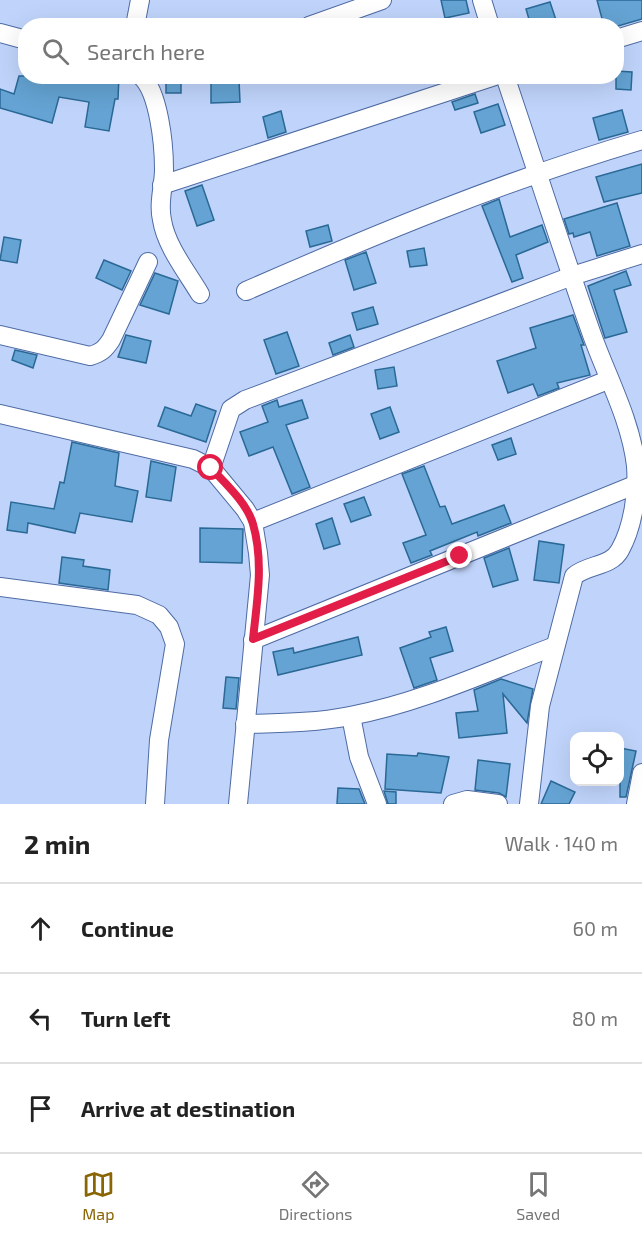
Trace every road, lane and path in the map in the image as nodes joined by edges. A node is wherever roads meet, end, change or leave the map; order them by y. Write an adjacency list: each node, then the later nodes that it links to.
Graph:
1 (140, 0): 4 (street)
2 (382, 0): 5 (street)
3 (482, 0): 6 (street)
4 (137, 18)
5 (331, 18)
6 (488, 18)
7 (642, 31): 9 (street)
8 (0, 33): 10 (street)
9 (624, 37)
10 (18, 38)
11 (148, 84): 16 (street)
12 (471, 84): 16 (street)
13 (508, 84): 15 (street)
14 (642, 140): 15 (street)
15 (538, 173): 19 (street); 20 (street)
16 (162, 185): 21 (street)
17 (642, 254): 19 (street)
18 (148, 262): 22 (street)
19 (572, 276): 23 (street); 26 (street)
20 (246, 291)
21 (200, 294)
22 (0, 335)
23 (608, 380): 25 (street); 28 (street)
24 (0, 414): 26 (street)
25 (637, 441): 27 (street)
26 (211, 468): 28 (street)
27 (637, 484): 30 (street); 31 (street)
28 (253, 522): 30 (street)
29 (0, 587): 35 (street)
30 (253, 639): 33 (street)
31 (555, 646): 32 (street); 40 (street)
32 (351, 716): 33 (street); 37 (street)
33 (245, 724): 36 (street)
34 (642, 773): 41 (street)
35 (155, 804)
36 (238, 804)
37 (377, 804)
38 (453, 804): 39 (street)
39 (498, 804)
40 (529, 804)
41 (636, 804)

